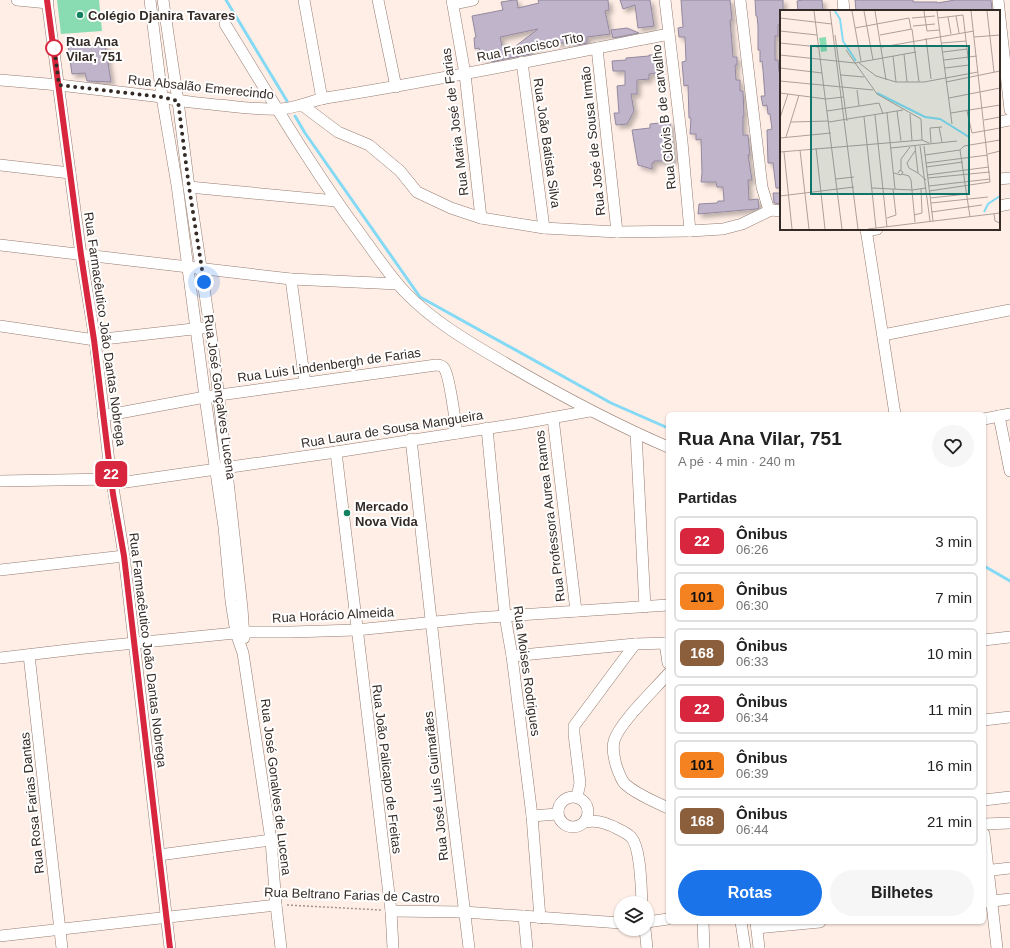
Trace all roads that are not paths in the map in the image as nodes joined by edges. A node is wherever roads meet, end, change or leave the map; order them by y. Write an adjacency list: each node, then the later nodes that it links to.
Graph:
1 (17, 0): 11 (street)
2 (150, 0): 25 (street, Rua José Gonçalves Lucena)
3 (163, 0): 27 (street, Rua José Gonçalves Lucena)
4 (304, 0): 26 (street)
5 (378, 0): 24 (street)
6 (473, 0): 12 (street)
7 (665, 0): 17 (street, Rua Clóvis B de carvalho)
8 (740, 0): 41 (street)
9 (843, 0): 13 (street)
10 (998, 0): 14 (street)
11 (47, 1): 23 (street, Rua Farmacêutico João Dantas Nobrega)
12 (452, 2): 21 (street, Rua Maria José de Farias)
13 (844, 10)
14 (999, 10)
15 (1000, 16): 20 (street)
16 (225, 24): 29 (street)
17 (669, 34): 18 (street, Rua Francisco Tito); 45 (street, Rua Clóvis B de carvalho)
18 (597, 48): 19 (street, Rua Francisco Tito); 46 (street, Rua José de Sousa Irmão)
19 (522, 62): 21 (street, Rua Francisco Tito); 43 (street, Rua João Batista Silva)
20 (1005, 70): 30 (street)
21 (465, 74): 24 (street, Rua Francisco Tito); 42 (street, Rua Maria José de Farias)
22 (0, 80): 23 (street, Rua Absalão Emerecindo)
23 (59, 85): 25 (street, Rua Absalão Emerecindo); 34 (street, Rua Farmacêutico João Dantas Nobrega)
24 (396, 87): 26 (street, Rua Absalão Emerecindo)
25 (162, 97): 27 (street, Rua Absalão Emerecindo); 49 (street, Rua José Gonçalves Lucena)
26 (322, 99): 28 (street, Rua Absalão Emerecindo)
27 (178, 101): 29 (street, Rua Absalão Emerecindo); 37 (street, Rua José Gonçalves Lucena)
28 (302, 104): 29 (street, Rua Absalão Emerecindo); 42 (street)
29 (278, 109): 38 (street)
30 (1010, 110)
31 (1010, 120): 32 (street)
32 (1000, 122)
33 (0, 165): 34 (street)
34 (70, 173): 48 (street, Rua Farmacêutico João Dantas Nobrega)
35 (1010, 178): 36 (street)
36 (1000, 179)
37 (189, 187): 38 (street); 50 (street, Rua José Gonçalves Lucena)
38 (336, 201): 52 (street)
39 (1010, 204): 40 (street)
40 (1000, 206)
41 (776, 211): 45 (street)
42 (481, 218): 43 (street)
43 (544, 228): 46 (street)
44 (869, 230): 57 (street)
45 (690, 231): 46 (street)
46 (617, 232)
47 (0, 245): 48 (street)
48 (81, 255): 49 (street); 58 (street, Rua Farmacêutico João Dantas Nobrega)
49 (188, 267): 50 (street); 56 (street, Rua José Gonçalves Lucena)
50 (202, 268): 51 (street); 55 (street, Rua José Gonçalves Lucena)
51 (291, 279): 52 (street); 59 (street)
52 (398, 284): 62 (street)
53 (1010, 310): 57 (street)
54 (0, 326): 58 (street)
55 (210, 327): 56 (street); 60 (street, Rua José Gonçalves Lucena)
56 (196, 329): 58 (street); 61 (street, Rua José Gonçalves Lucena)
57 (883, 335): 63 (street)
58 (94, 340): 65 (street, Rua Farmacêutico João Dantas Nobrega)
59 (305, 383): 60 (street, Rua Luis Lindenbergh de Farias); 69 (street, Rua Luis Lindenbergh de Farias)
60 (219, 396): 61 (street, Rua Luis Lindenbergh de Farias); 74 (street, Rua José Gonçalves Lucena)
61 (205, 397): 65 (street, Rua Luis Lindenbergh de Farias); 74 (street, Rua José Gonçalves Lucena)
62 (590, 411): 66 (street, Rua Laura de Sousa Mangueira); 70 (street)
63 (894, 412)
64 (1004, 415): 67 (street); 75 (street)
65 (103, 416): 77 (street, Rua Farmacêutico João Dantas Nobrega)
66 (553, 418): 68 (street, Rua Laura de Sousa Mangueira); 82 (street, Rua Professora Aurea Ramos)
67 (986, 419)
68 (487, 428): 69 (street, Rua Laura de Sousa Mangueira); 83 (street, Rua Moises Rodrigues)
69 (457, 433): 71 (street, Rua Laura de Sousa Mangueira)
70 (636, 433): 72 (street); 81 (street)
71 (411, 439): 73 (street, Rua Laura de Sousa Mangueira); 84 (street, Rua José Luís Guimarães)
72 (666, 446)
73 (336, 452): 74 (street, Rua Laura de Sousa Mangueira); 85 (street, Rua João Palicapo de Freitas)
74 (221, 469): 77 (street, Rua Laura de Sousa Mangueira); 86 (street, Rua José Gonçalves Lucena)
75 (1010, 471)
76 (0, 481): 77 (street, Rua Laura de Sousa Mangueira)
77 (112, 482): 78 (street, Rua Farmacêutico João Dantas Nobrega)
78 (124, 556): 79 (street); 89 (street, Rua Farmacêutico João Dantas Nobrega)
79 (0, 570)
80 (666, 605): 81 (street, Rua Horácio Almeida)
81 (645, 607): 82 (street, Rua Horácio Almeida)
82 (576, 611): 83 (street, Rua Horácio Almeida)
83 (505, 616): 84 (street, Rua Horácio Almeida); 93 (street, Rua Moises Rodrigues)
84 (430, 621): 85 (street, Rua Horácio Almeida); 116 (street, Rua José Luís Guimarães)
85 (356, 630): 86 (street, Rua Horácio Almeida); 115 (street, Rua João Palicapo de Freitas)
86 (240, 632): 89 (street, Rua Horácio Almeida); 107 (street, Rua José Gonalves de Lucena)
87 (1010, 637): 88 (street)
88 (986, 640)
89 (133, 643): 92 (street, Rua Horácio Almeida); 108 (street, Rua Farmacêutico João Dantas Nobrega)
90 (666, 643): 91 (street)
91 (635, 644): 93 (street); 98 (street)
92 (29, 655): 94 (street, Rua Horácio Almeida); 127 (street, Rua Rosa Farias Dantas)
93 (512, 656): 103 (street, Rua Moises Rodrigues)
94 (0, 658)
95 (666, 676): 101 (street)
96 (1010, 717): 97 (street)
97 (986, 720)
98 (577, 797): 102 (street); 104 (street)
99 (1010, 797): 100 (street)
100 (986, 800)
101 (666, 807)
102 (557, 814): 103 (street); 104 (street)
103 (532, 816): 119 (street, Rua Moises Rodrigues)
104 (585, 822): 111 (street)
105 (1010, 823): 106 (street)
106 (986, 824)
107 (271, 840): 108 (street); 114 (street, Rua José Gonalves de Lucena)
108 (159, 855): 118 (street, Rua Farmacêutico João Dantas Nobrega)
109 (1010, 868): 110 (street)
110 (986, 871): 113 (street)
111 (641, 896)
112 (1010, 899): 113 (street)
113 (988, 901): 140 (street)
114 (276, 905): 118 (street, Rua Beltrano Farias de Castro); 132 (street, Rua José Gonalves de Lucena)
115 (391, 911): 116 (street, Rua Beltrano Farias de Castro); 133 (street, Rua João Palicapo de Freitas)
116 (464, 912): 117 (street, Rua Beltrano Farias de Castro); 134 (street, Rua José Luís Guimarães)
117 (524, 916): 119 (street, Rua Beltrano Farias de Castro); 135 (street)
118 (167, 917): 127 (street, Rua Beltrano Farias de Castro); 131 (street, Rua Farmacêutico João Dantas Nobrega)
119 (540, 918): 122 (street, Rua Beltrano Farias de Castro)
120 (666, 920): 121 (street)
121 (654, 921)
122 (614, 923)
123 (703, 924): 137 (street)
124 (741, 924): 138 (street)
125 (778, 924): 126 (street)
126 (757, 925): 139 (street)
127 (60, 929): 128 (street, Rua Beltrano Farias de Castro); 130 (street, Rua Rosa Farias Dantas)
128 (0, 936)
129 (646, 936): 136 (street)
130 (62, 948)
131 (170, 948)
132 (281, 948)
133 (393, 948)
134 (469, 948)
135 (527, 948)
136 (647, 948)
137 (704, 948)
138 (745, 948)
139 (759, 948)
140 (997, 948)

